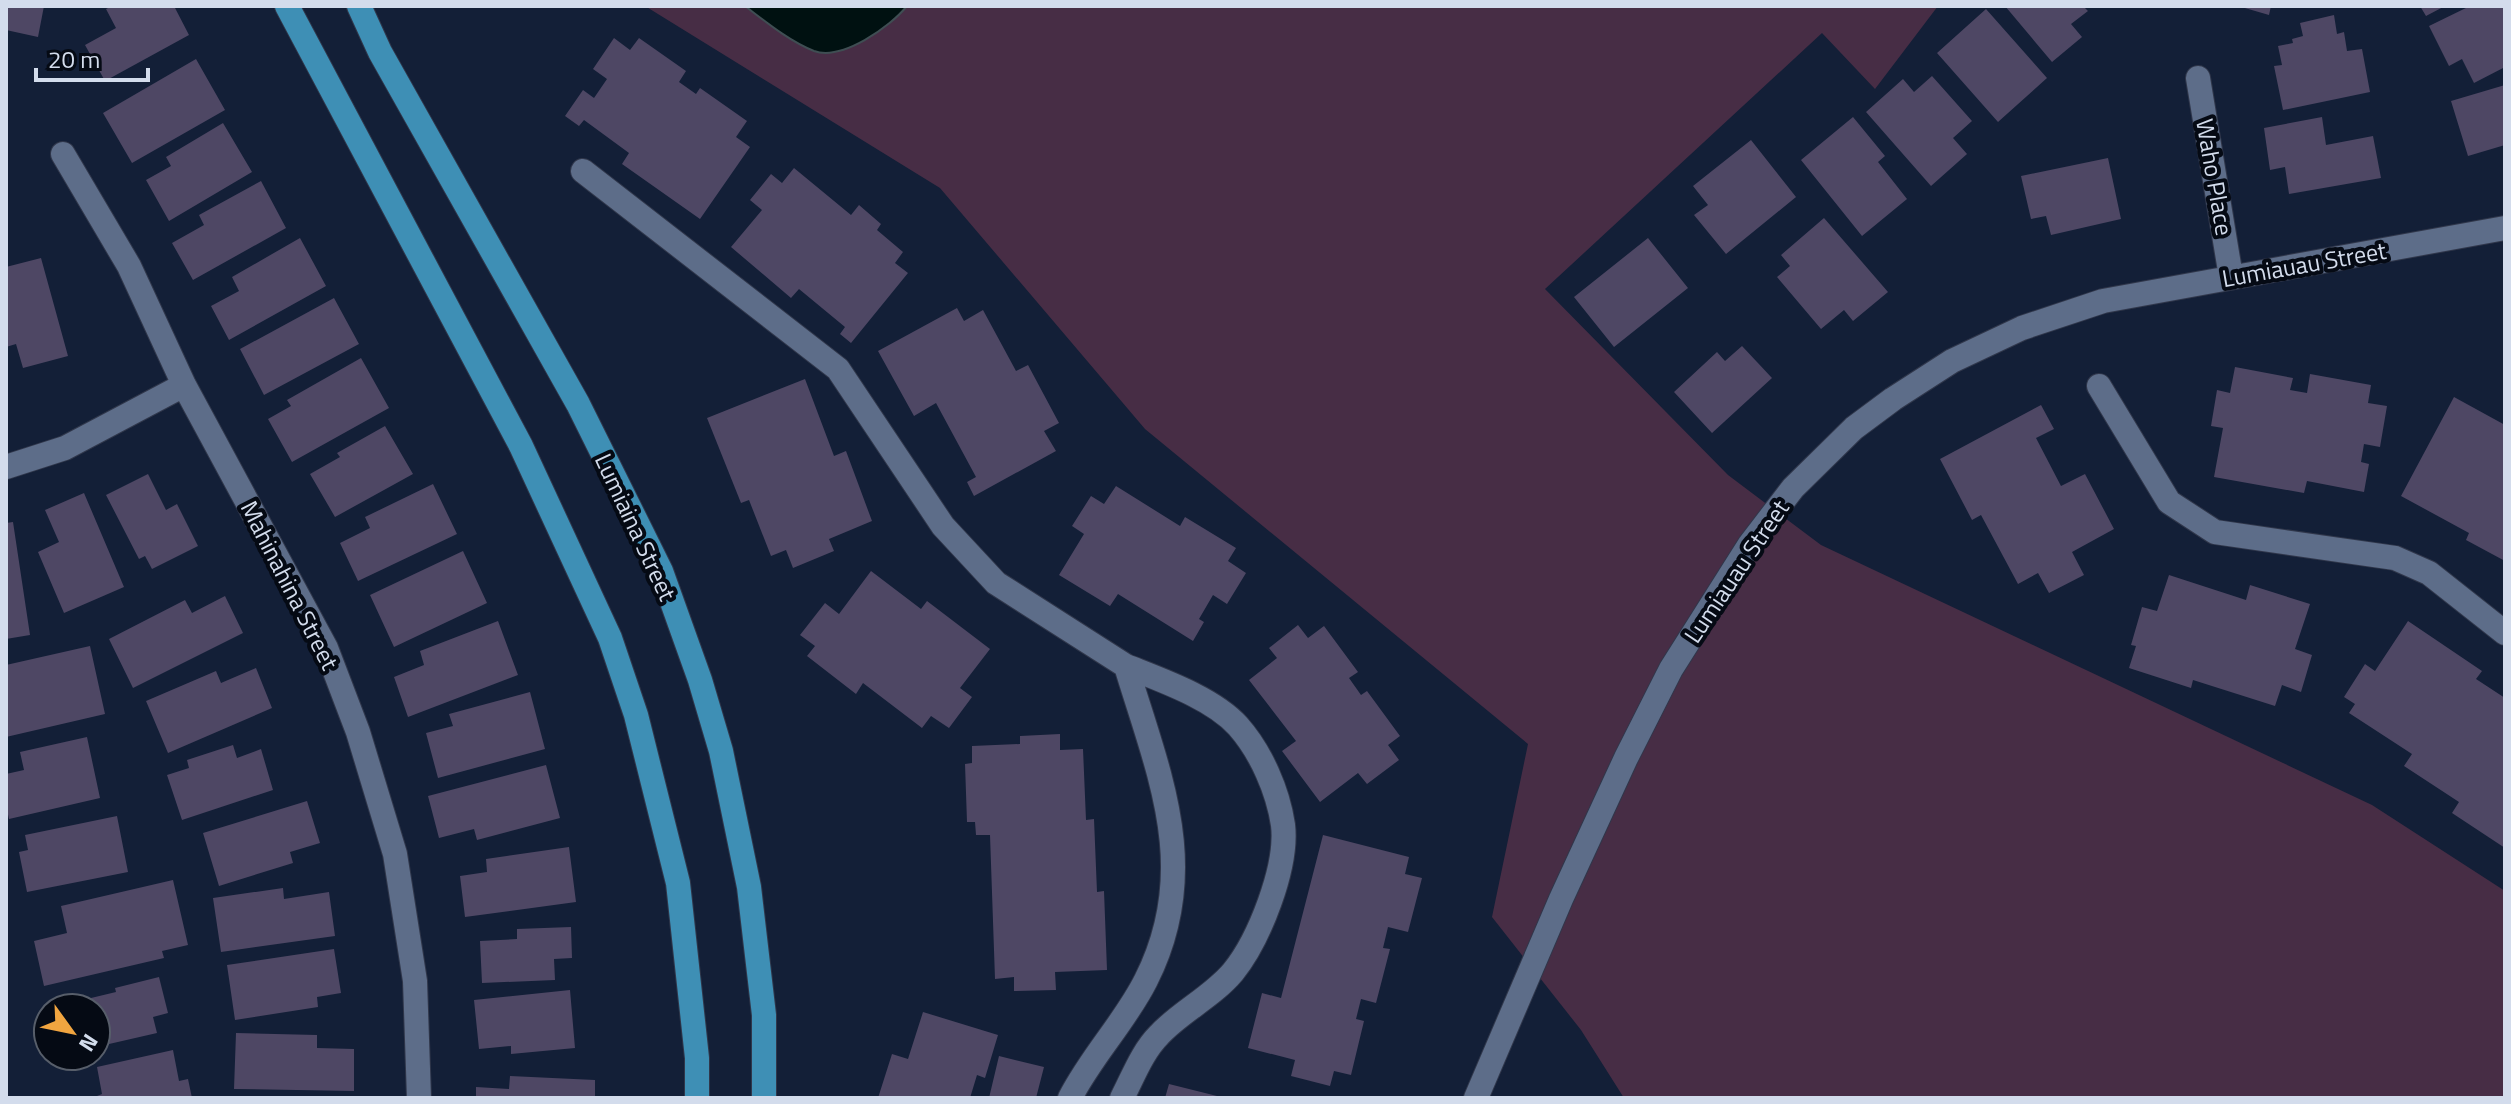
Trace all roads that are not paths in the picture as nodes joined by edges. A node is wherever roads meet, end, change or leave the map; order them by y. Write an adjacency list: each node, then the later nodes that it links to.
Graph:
1 (287, 6): 16 (main road)
2 (359, 6): 17 (main road, Lumiaina Street)
3 (2198, 78): 7 (street, Waho Place)
4 (63, 154): 8 (street, Mahinahina Street)
5 (583, 171): 12 (street)
6 (2505, 228): 7 (street, Lumiauau Street)
7 (2231, 277): 20 (street, Lumiauau Street)
8 (184, 385): 10 (street); 15 (street, Mahinahina Street)
9 (2099, 386): 11 (street)
10 (6, 467)
11 (2505, 633)
12 (1126, 666): 13 (street); 14 (street)
13 (1128, 1013): 14 (street); 18 (street)
14 (1159, 1035): 19 (street)
15 (419, 1098)
16 (697, 1098)
17 (764, 1098)
18 (1070, 1098)
19 (1122, 1098)
20 (1476, 1098)

